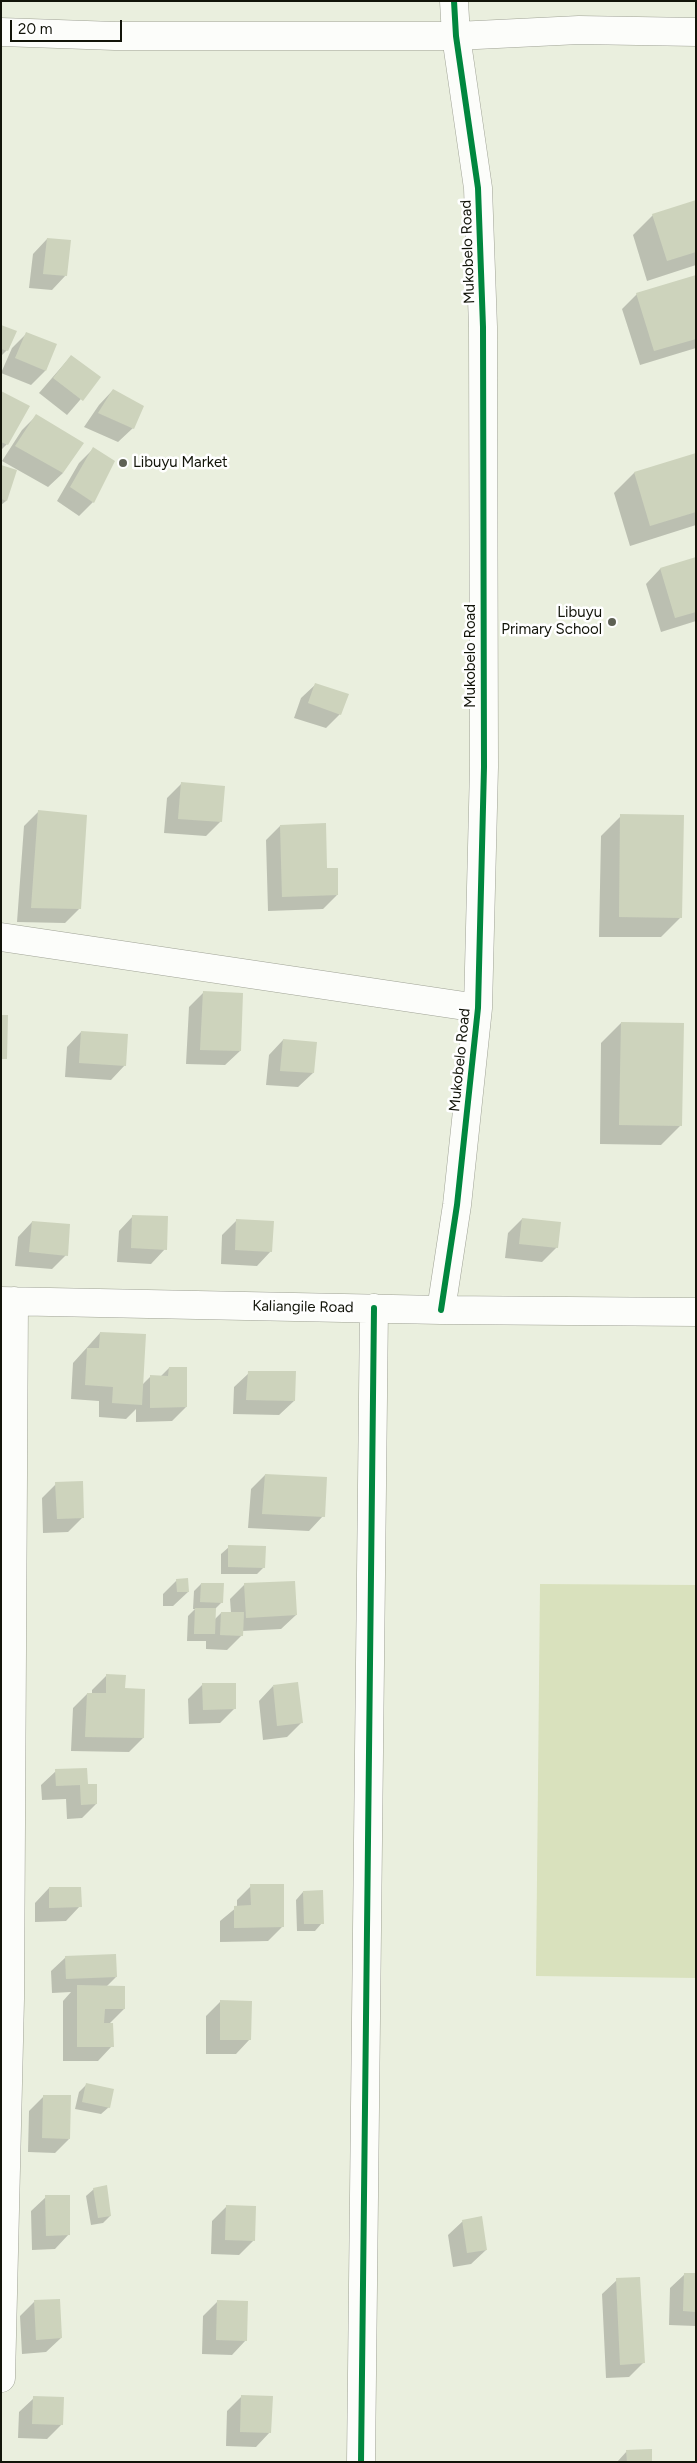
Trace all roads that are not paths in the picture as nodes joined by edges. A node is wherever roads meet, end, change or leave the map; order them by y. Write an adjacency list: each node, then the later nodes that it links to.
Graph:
1 (454, 1): 4 (street, Mukobelo Road)
2 (1, 32): 4 (street)
3 (696, 32): 4 (street)
4 (456, 36): 6 (street, Mukobelo Road)
5 (1, 937): 6 (street)
6 (478, 1008): 9 (street, Mukobelo Road)
7 (8, 1301): 8 (street, Kaliangile Road); 11 (street)
8 (374, 1308): 9 (street, Kaliangile Road); 14 (street)
9 (441, 1310): 10 (street, Kaliangile Road)
10 (696, 1312)
11 (6, 1655): 12 (street)
12 (6, 1999): 13 (street)
13 (1, 2378)
14 (362, 2462)

